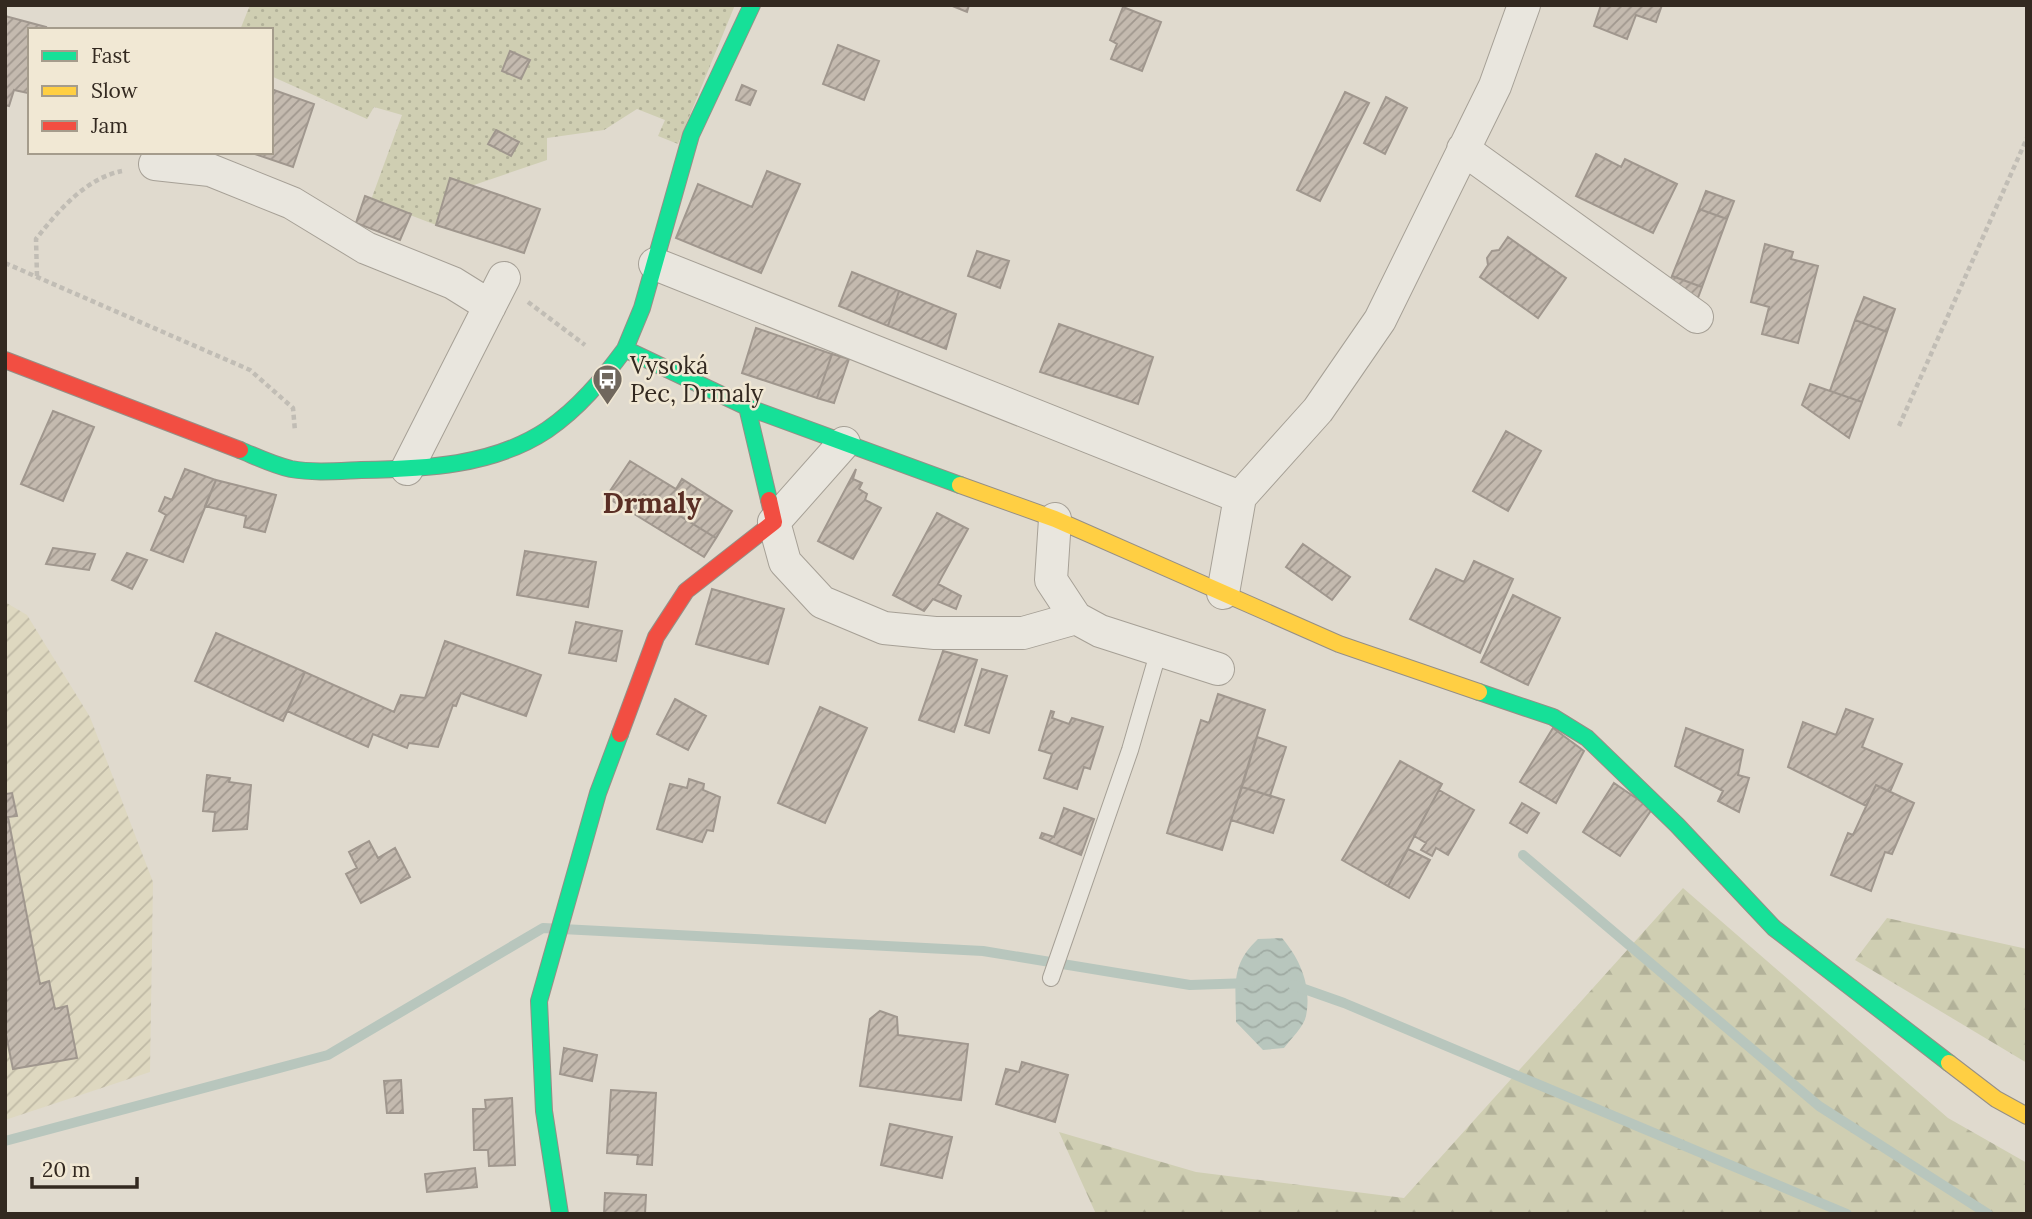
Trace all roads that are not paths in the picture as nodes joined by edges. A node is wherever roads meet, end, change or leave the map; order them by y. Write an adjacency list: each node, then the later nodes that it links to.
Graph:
1 (752, 5): 5 (street)
2 (1524, 5): 3 (street)
3 (1463, 149): 6 (street); 12 (street)
4 (155, 164): 11 (street)
5 (655, 264): 7 (street); 12 (street)
6 (1697, 317)
7 (625, 349): 9 (street); 11 (street)
8 (5, 360): 11 (street)
9 (747, 407): 10 (street); 14 (street)
10 (844, 443): 13 (street); 14 (street)
11 (407, 469)
12 (1240, 497): 15 (street)
13 (1055, 519): 15 (street); 16 (street)
14 (774, 522): 16 (street); 21 (street)
15 (1223, 593): 20 (street)
16 (1076, 618): 17 (street)
17 (1159, 650): 18 (street); 19 (lane)
18 (1218, 669)
19 (1051, 978)
20 (2027, 1115)
21 (560, 1214)

